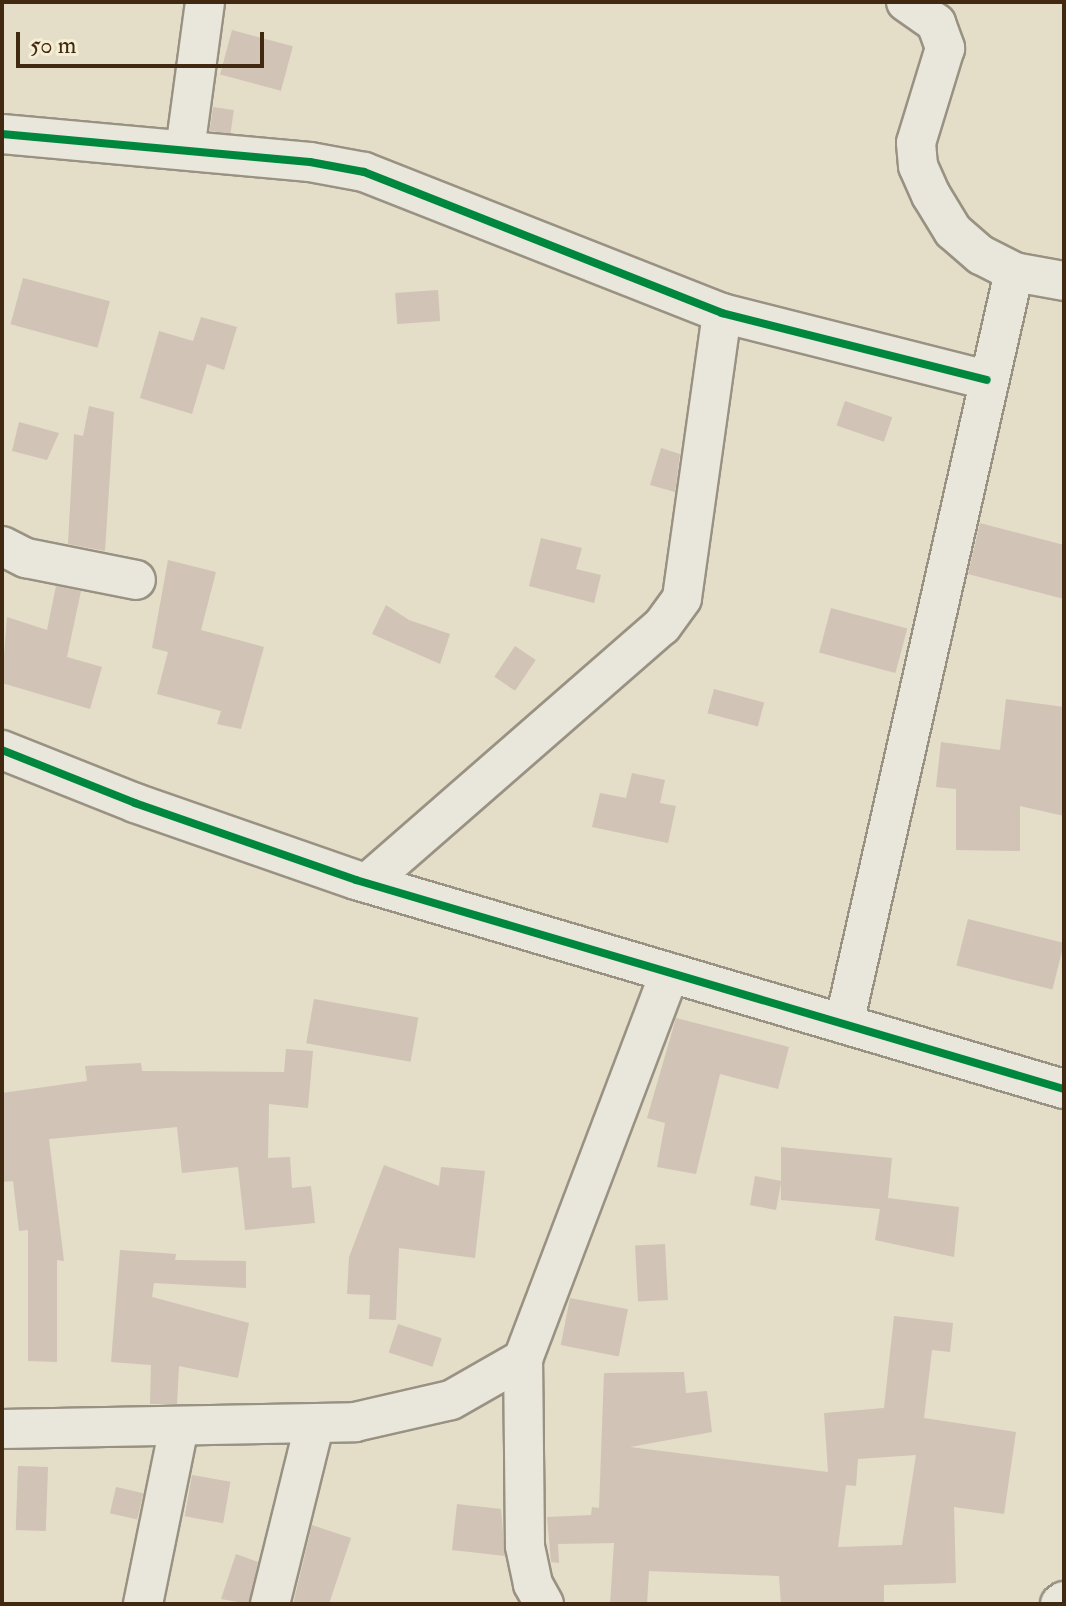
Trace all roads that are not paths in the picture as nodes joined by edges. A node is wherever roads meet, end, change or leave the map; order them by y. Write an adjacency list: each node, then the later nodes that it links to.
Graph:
1 (205, 2): 4 (street)
2 (906, 2): 5 (street)
3 (2, 134): 4 (street)
4 (185, 150): 7 (street)
5 (1014, 272): 6 (street); 8 (street)
6 (1064, 281)
7 (722, 313): 8 (street); 12 (street)
8 (987, 380): 14 (street)
9 (2, 546): 10 (street)
10 (136, 580)
11 (2, 750): 12 (street)
12 (367, 883): 13 (street)
13 (669, 975): 14 (street); 16 (street)
14 (844, 1024): 15 (street)
15 (1064, 1089)
16 (523, 1359): 17 (street); 22 (street)
17 (314, 1426): 18 (street); 21 (street)
18 (179, 1427): 19 (street); 20 (street)
19 (2, 1429)
20 (143, 1604)
21 (270, 1604)
22 (544, 1604)

